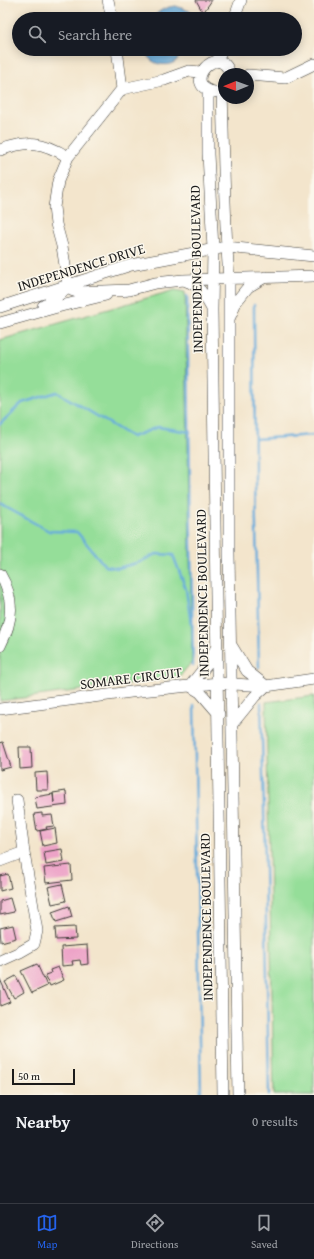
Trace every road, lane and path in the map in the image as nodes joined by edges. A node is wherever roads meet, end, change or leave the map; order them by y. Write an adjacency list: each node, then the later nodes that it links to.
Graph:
1 (108, 0): 3 (street)
2 (241, 0): 4 (street)
3 (111, 12)
4 (237, 12)
5 (118, 56): 12 (street)
6 (219, 56): 7 (street)
7 (216, 62): 9 (street); 10 (street)
8 (314, 64): 11 (street)
9 (227, 68)
10 (201, 72): 12 (street); 13 (street)
11 (254, 75)
12 (122, 89): 17 (street)
13 (208, 90): 14 (street); 19 (street, INDEPENDENCE BOULEVARD)
14 (218, 92)
15 (223, 104): 18 (street, INDEPENDENCE BOULEVARD)
16 (0, 150): 17 (street)
17 (68, 157): 26 (street)
18 (226, 247): 19 (street, INDEPENDENCE DRIVE); 20 (street, INDEPENDENCE DRIVE); 23 (street, INDEPENDENCE BOULEVARD)
19 (213, 249): 25 (street, INDEPENDENCE BOULEVARD); 26 (street, INDEPENDENCE DRIVE)
20 (314, 256)
21 (314, 276): 22 (street)
22 (265, 277): 23 (street); 31 (street)
23 (229, 278): 25 (street); 31 (street, INDEPENDENCE BOULEVARD)
24 (183, 280): 25 (street); 27 (street); 29 (street)
25 (213, 280): 29 (street, INDEPENDENCE BOULEVARD)
26 (68, 285): 27 (street); 28 (street, INDEPENDENCE DRIVE); 30 (street)
27 (130, 290): 30 (street)
28 (0, 307)
29 (212, 310): 36 (street, INDEPENDENCE BOULEVARD)
30 (28, 315): 32 (street)
31 (228, 320): 34 (street, INDEPENDENCE BOULEVARD)
32 (0, 323)
33 (0, 574): 35 (street)
34 (230, 644): 39 (street, INDEPENDENCE BOULEVARD); 41 (street)
35 (0, 646)
36 (218, 646): 38 (street, INDEPENDENCE BOULEVARD); 40 (street)
37 (314, 678): 41 (street, SOMARE CIRCUIT)
38 (218, 683): 39 (street, SOMARE CIRCUIT); 40 (street, SOMARE CIRCUIT); 43 (street, INDEPENDENCE BOULEVARD)
39 (231, 684): 41 (street, SOMARE CIRCUIT); 44 (street, INDEPENDENCE BOULEVARD)
40 (190, 686): 42 (street, SOMARE CIRCUIT); 43 (street)
41 (266, 686): 44 (street)
42 (0, 709)
43 (219, 714): 49 (street, INDEPENDENCE BOULEVARD)
44 (233, 723): 50 (street, INDEPENDENCE BOULEVARD)
45 (16, 800): 46 (street)
46 (24, 852): 47 (street); 48 (street)
47 (0, 861)
48 (0, 961)
49 (223, 1095)
50 (238, 1095)

